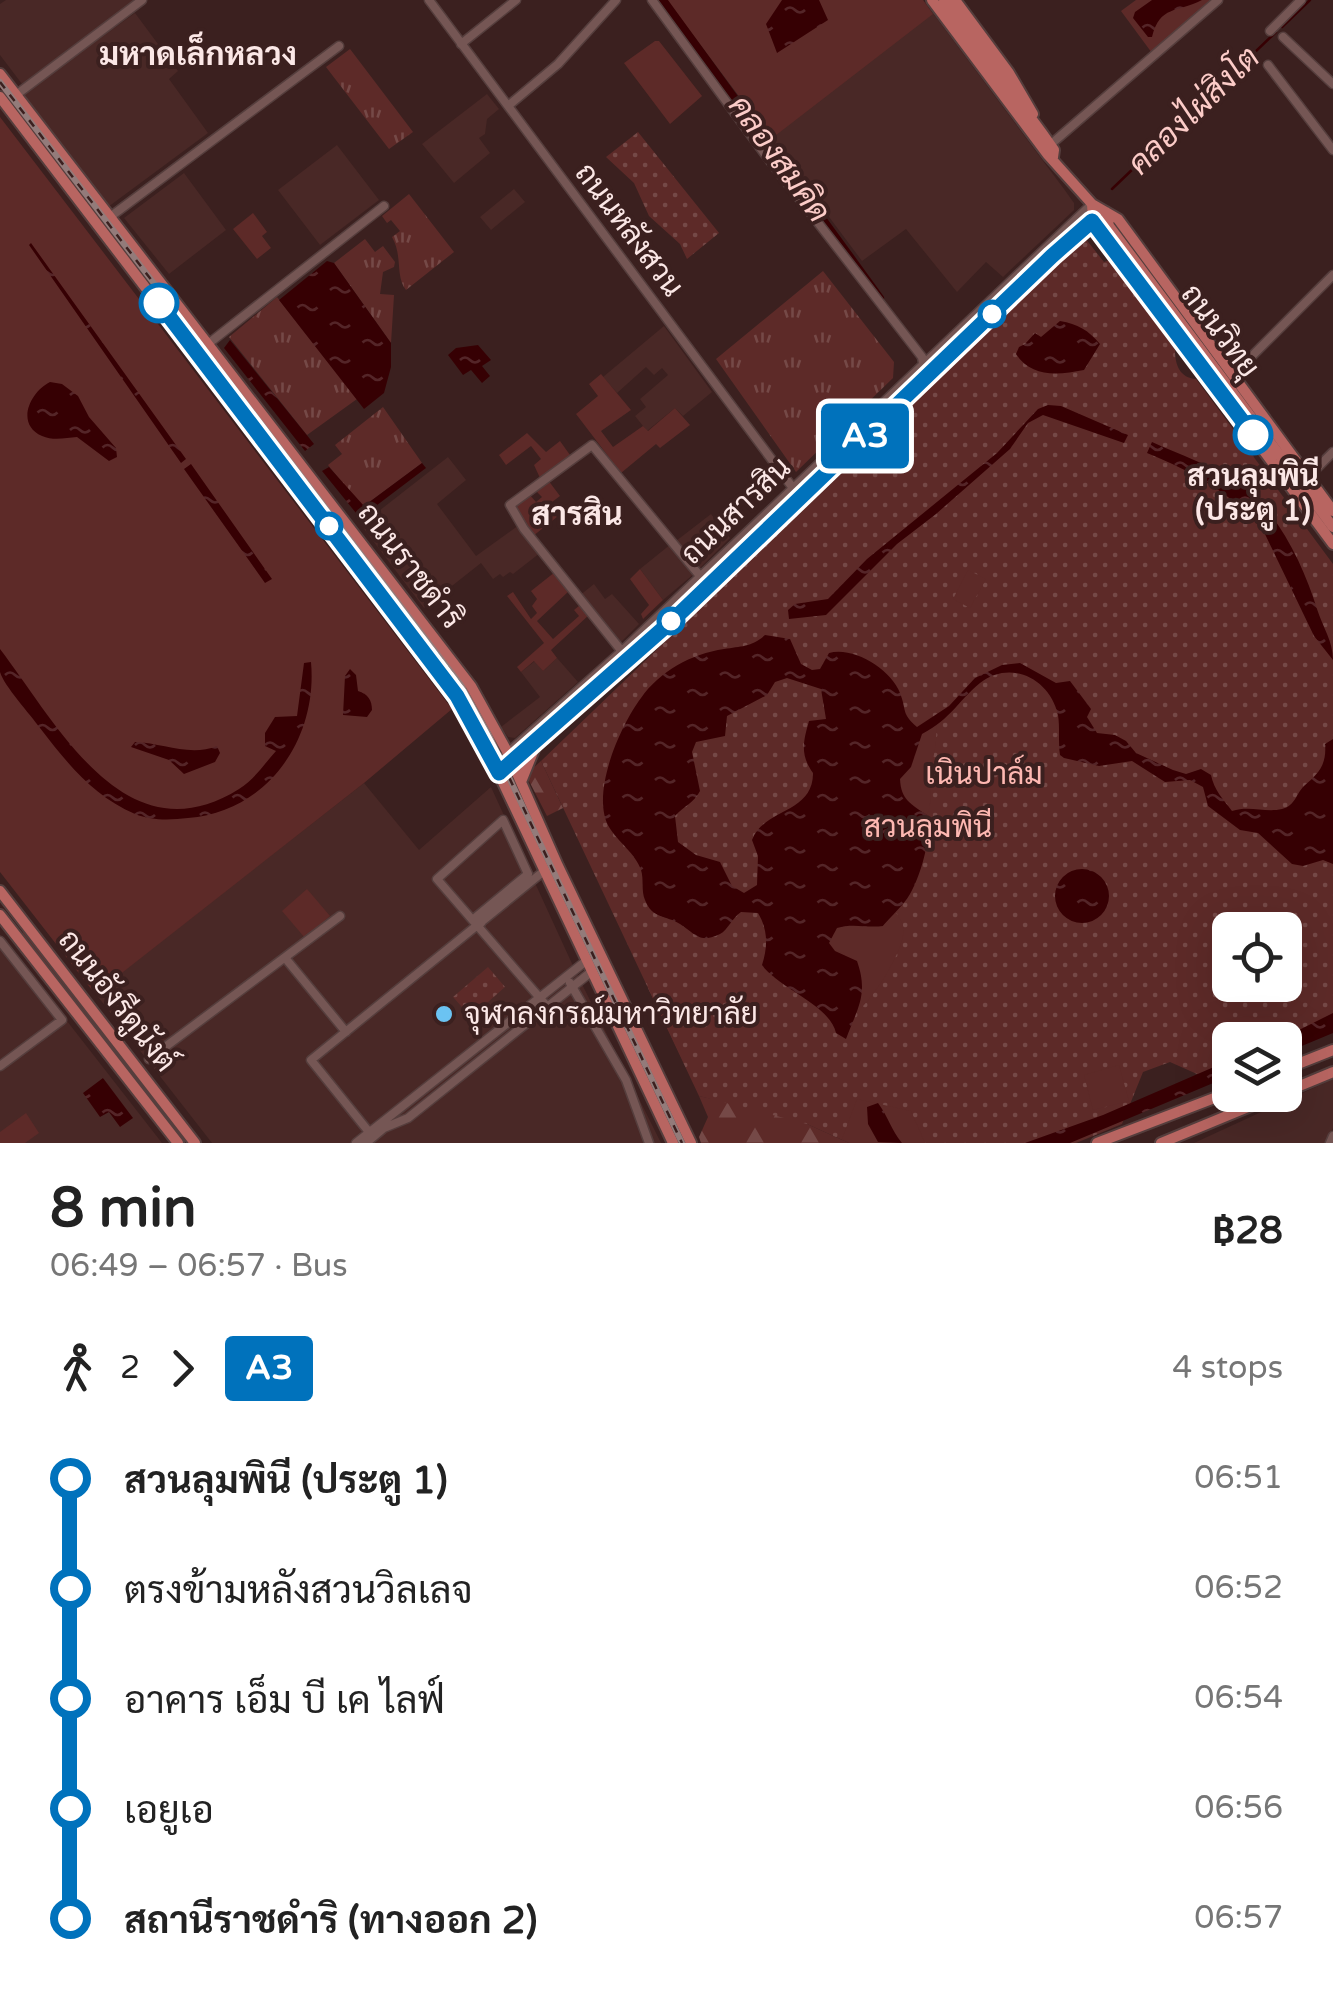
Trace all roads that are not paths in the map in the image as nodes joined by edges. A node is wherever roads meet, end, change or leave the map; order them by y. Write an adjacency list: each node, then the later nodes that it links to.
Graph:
1 (142, 0): 19 (street)
2 (429, 0): 14 (street, ถนนหลังสวน)
3 (516, 0): 14 (street)
4 (616, 0): 21 (street)
5 (652, 0): 32 (street)
6 (932, 0): 11 (main road, ถนนวิทยุ)
7 (944, 0): 11 (main road, ถนนวิทยุ)
8 (955, 0): 11 (main road, ถนนวิทยุ)
9 (1218, 0): 23 (street)
10 (1301, 0): 12 (street)
11 (956, 16): 23 (main road, ถนนวิทยุ); 23 (main road, ถนนวิทยุ)
12 (1270, 31)
13 (1282, 36): 18 (street)
14 (461, 44): 21 (street, ถนนหลังสวน)
15 (338, 46): 26 (street)
16 (1268, 65): 22 (street)
17 (0, 74): 19 (main road, ถนนราชดำริ)
18 (1333, 84)
19 (16, 95): 20 (main road); 26 (main road, ถนนราชดำริ)
20 (3, 100): 28 (main road, ถนนราชดำริ)
21 (508, 106): 39 (street, ถนนหลังสวน)
22 (1333, 150)
23 (1052, 151): 24 (main road, ถนนวิทยุ)
24 (1092, 204): 27 (main road); 31 (main road, ถนนวิทยุ); 32 (street, ถนนสารสิน)
25 (384, 206): 30 (street)
26 (110, 218): 28 (main road); 30 (main road, ถนนราชดำริ)
27 (1092, 221): 34 (main road, ถนนวิทยุ); 40 (street, ถนนสารสิน)
28 (99, 226): 37 (main road, ถนนราชดำริ)
29 (1333, 276): 33 (street)
30 (208, 344): 36 (main road, ถนนราชดำริ)
31 (1206, 346): 33 (main road, ถนนวิทยุ); 34 (main road, ถนนวิทยุ)
32 (924, 363): 39 (street, ถนนสารสิน)
33 (1233, 375): 34 (main road, ถนนวิทยุ)
34 (1261, 429): 38 (main road, ถนนวิทยุ); 42 (main road, ถนนวิทยุ); 43 (main road, ถนนวิทยุ)
35 (1333, 452): 38 (street)
36 (300, 463): 37 (main road); 44 (main road, ถนนราชดำริ)
37 (288, 472): 46 (main road, ถนนราชดำริ)
38 (1308, 477): 41 (main road, ถนนวิทยุ)
39 (793, 488): 40 (street); 45 (street, ถนนสารสิน)
40 (792, 506): 48 (street, ถนนสารสิน)
41 (1333, 511)
42 (1333, 527)
43 (1333, 544)
44 (386, 575): 46 (main road); 53 (main road, ถนนราชดำริ)
45 (700, 576): 47 (street, ถนนสารสิน); 47 (street)
46 (374, 584): 54 (main road, ถนนราชดำริ)
47 (622, 652): 48 (street); 49 (street, ถนนสารสิน)
48 (630, 660): 50 (street, ถนนสารสิน)
49 (584, 687): 50 (street); 51 (street, ถนนสารสิน)
50 (592, 694): 51 (street, ถนนสารสิน)
51 (578, 699): 52 (street, ถนนสารสิน); 53 (street, ถนนสารสิน)
52 (537, 742): 53 (street, ถนนสารสิน); 55 (main road)
53 (510, 758): 54 (street, ถนนสารสิน); 55 (main road, ถนนราชดำริ)
54 (496, 769): 56 (main road, ถนนราชดำริ)
55 (521, 782): 58 (main road, ถนนราชดำริ)
56 (544, 871): 59 (main road, ถนนราชดำริ); 63 (street)
57 (0, 891): 62 (main road, ถนนอังรีดูนังต์)
58 (574, 900): 59 (main road); 76 (main road, ถนนราชดำริ)
59 (560, 906): 67 (main road, ถนนราชดำริ)
60 (0, 916): 64 (main road, ถนนอังรีดูนังต์)
61 (340, 916): 66 (street)
62 (22, 919): 64 (street); 87 (main road, ถนนอังรีดูนังต์)
63 (479, 924): 63 (street); 70 (street); 71 (street)
64 (9, 927): 89 (main road, ถนนอังรีดูนังต์)
65 (2, 946): 75 (street)
66 (286, 959): 71 (street); 73 (street)
67 (588, 966): 68 (street); 69 (street); 78 (main road, ถนนราชดำริ)
68 (562, 980): 69 (street); 70 (street)
69 (572, 983): 70 (street); 92 (street)
70 (543, 1002): 80 (street); 81 (street)
71 (346, 1032): 88 (street)
72 (1333, 1050): 74 (main road)
73 (149, 1060)
74 (1302, 1062)
75 (0, 1066)
76 (658, 1071): 78 (main road); 94 (main road, ถนนราชดำริ)
77 (1333, 1072): 79 (main road)
78 (642, 1079): 93 (main road, ถนนราชดำริ)
79 (1302, 1085)
80 (427, 1087): 81 (street); 83 (street)
81 (434, 1096): 85 (street)
82 (1212, 1099): 86 (main road)
83 (396, 1111): 85 (street); 88 (street)
84 (1236, 1112): 97 (main road)
85 (404, 1120): 88 (street)
86 (1137, 1129): 95 (main road); 96 (main road)
87 (187, 1132): 89 (street); 90 (main road, ถนนอังรีดูนังต์)
88 (369, 1138): 91 (street)
89 (175, 1142)
90 (195, 1143)
91 (356, 1143)
92 (650, 1143)
93 (672, 1143)
94 (692, 1143)
95 (1096, 1143)
96 (1114, 1143)
97 (1161, 1143)

